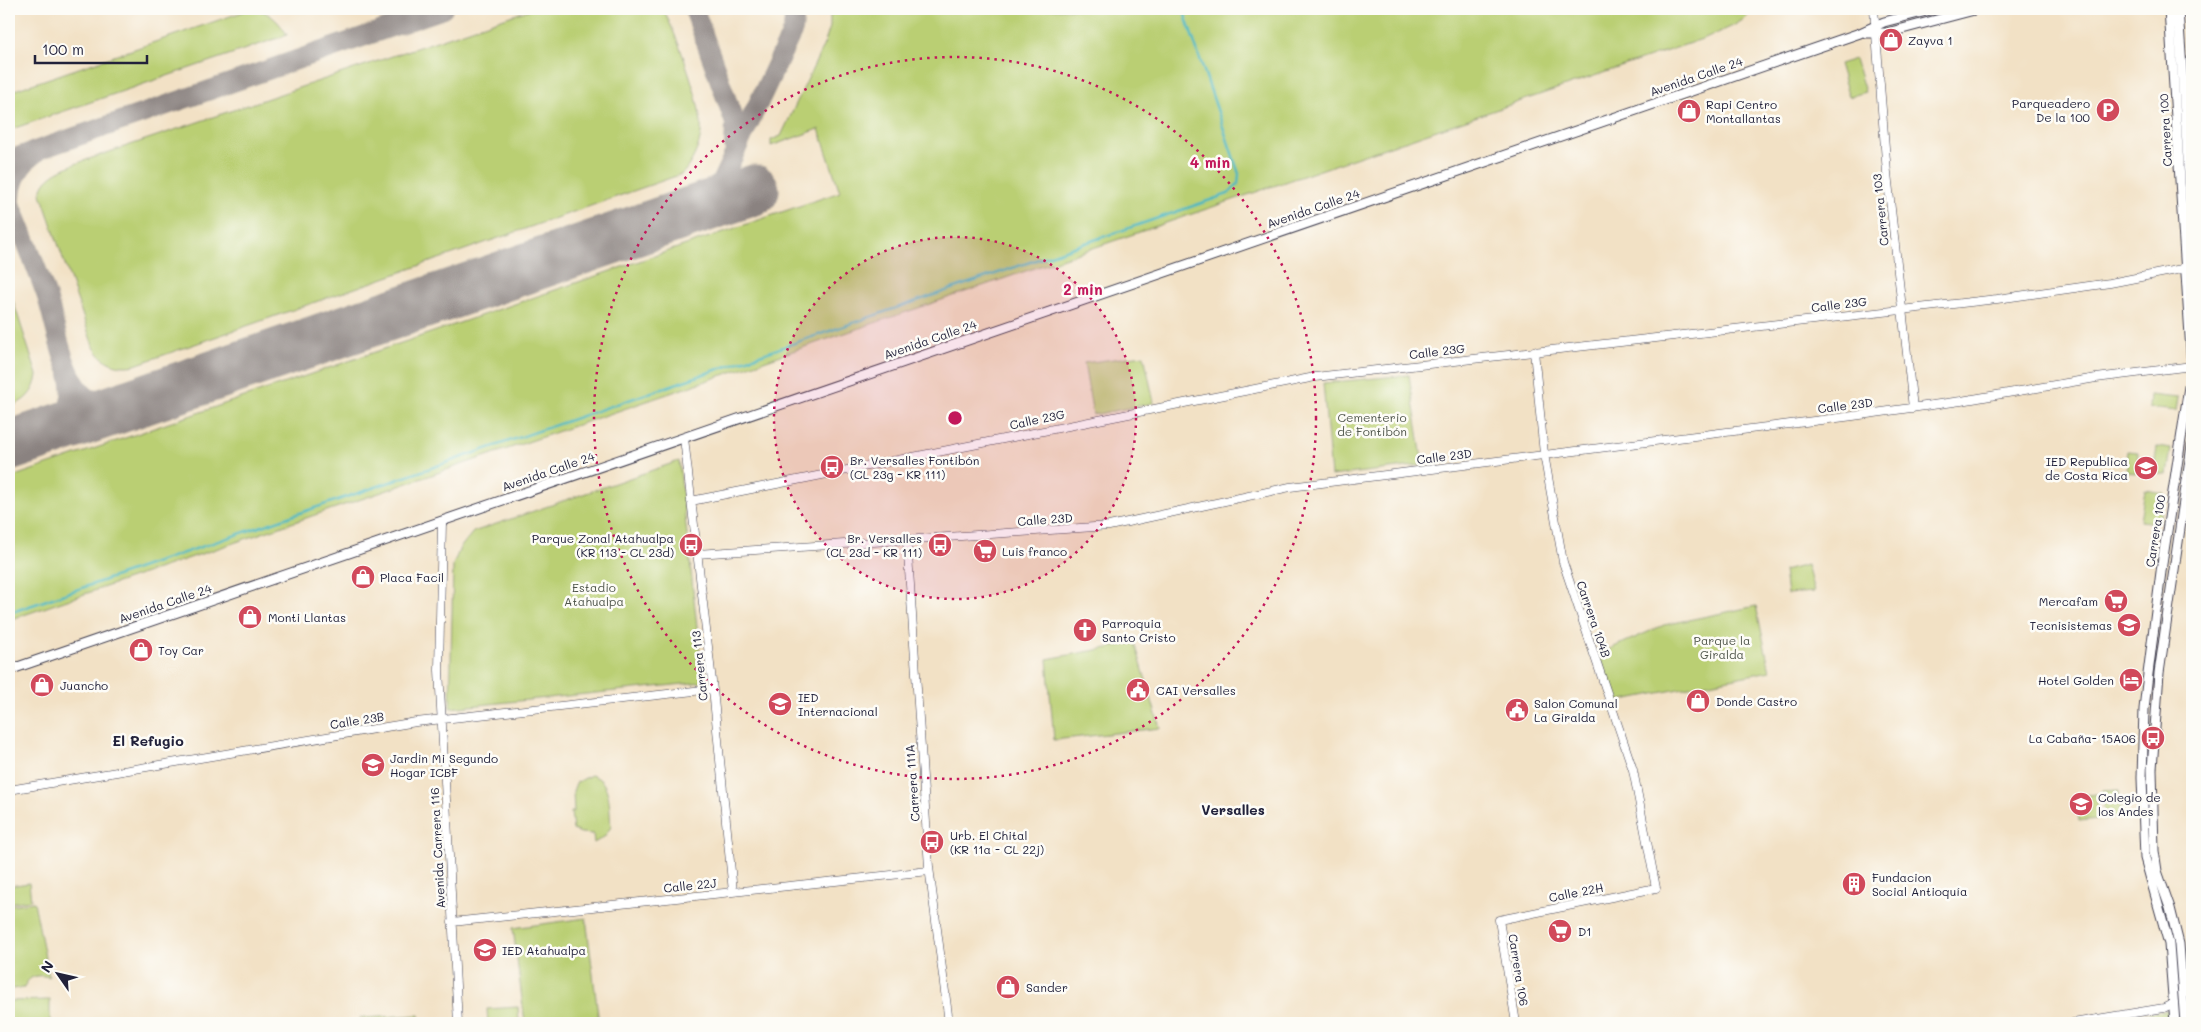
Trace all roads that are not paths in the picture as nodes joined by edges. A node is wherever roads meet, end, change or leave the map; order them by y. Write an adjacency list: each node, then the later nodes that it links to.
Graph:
1 (1874, 9): 6 (street, Carrera 103)
2 (1934, 9): 6 (main road, Avenida Calle 24)
3 (1978, 9): 6 (main road, Avenida Calle 24)
4 (2169, 9): 8 (main road, Carrera 100)
5 (2178, 9): 7 (main road, Carrera 100)
6 (1876, 30): 9 (street, Carrera 103); 13 (main road, Avenida Calle 24)
7 (2192, 221)
8 (2189, 268): 9 (street, Calle 23G); 11 (main road, Carrera 100)
9 (1902, 308): 10 (street, Calle 23G); 12 (street, Carrera 103)
10 (1534, 351): 15 (street, Carrera 104B); 16 (street, Calle 23G)
11 (2192, 366): 12 (street, Calle 23D); 33 (main road, Carrera 100)
12 (1912, 408): 15 (street, Calle 23D)
13 (684, 438): 16 (street, Carrera 113); 17 (main road, Avenida Calle 24)
14 (2192, 446): 29 (main road, Carrera 100)
15 (1544, 454): 18 (street, Calle 23D); 25 (street, Carrera 104B)
16 (691, 500): 19 (street, Carrera 113)
17 (442, 521): 20 (main road, Avenida Calle 24); 22 (street, Avenida Carrera 116)
18 (907, 540): 19 (street, Calle 23D); 24 (street, Carrera 111A)
19 (697, 554): 21 (street, Carrera 113)
20 (9, 670)
21 (712, 689): 22 (street, Calle 23B); 26 (street, Carrera 113)
22 (442, 719): 23 (street, Calle 23B); 28 (street, Avenida Carrera 116)
23 (9, 790)
24 (929, 871): 26 (street, Calle 22J); 35 (street, Carrera 111A)
25 (1656, 888): 27 (street, Calle 22H)
26 (733, 892): 28 (street, Calle 22J)
27 (1500, 920): 36 (street, Carrera 106)
28 (452, 922): 34 (street, Avenida Carrera 116)
29 (2182, 966): 30 (main road); 32 (main road, Carrera 100)
30 (2190, 975)
31 (2192, 993): 32 (main road)
32 (2184, 998): 33 (main road); 39 (main road, Carrera 100)
33 (2174, 1003): 37 (street); 38 (main road, Carrera 100)
34 (458, 1023)
35 (948, 1023)
36 (1516, 1023)
37 (2073, 1023)
38 (2175, 1023)
39 (2185, 1023)

